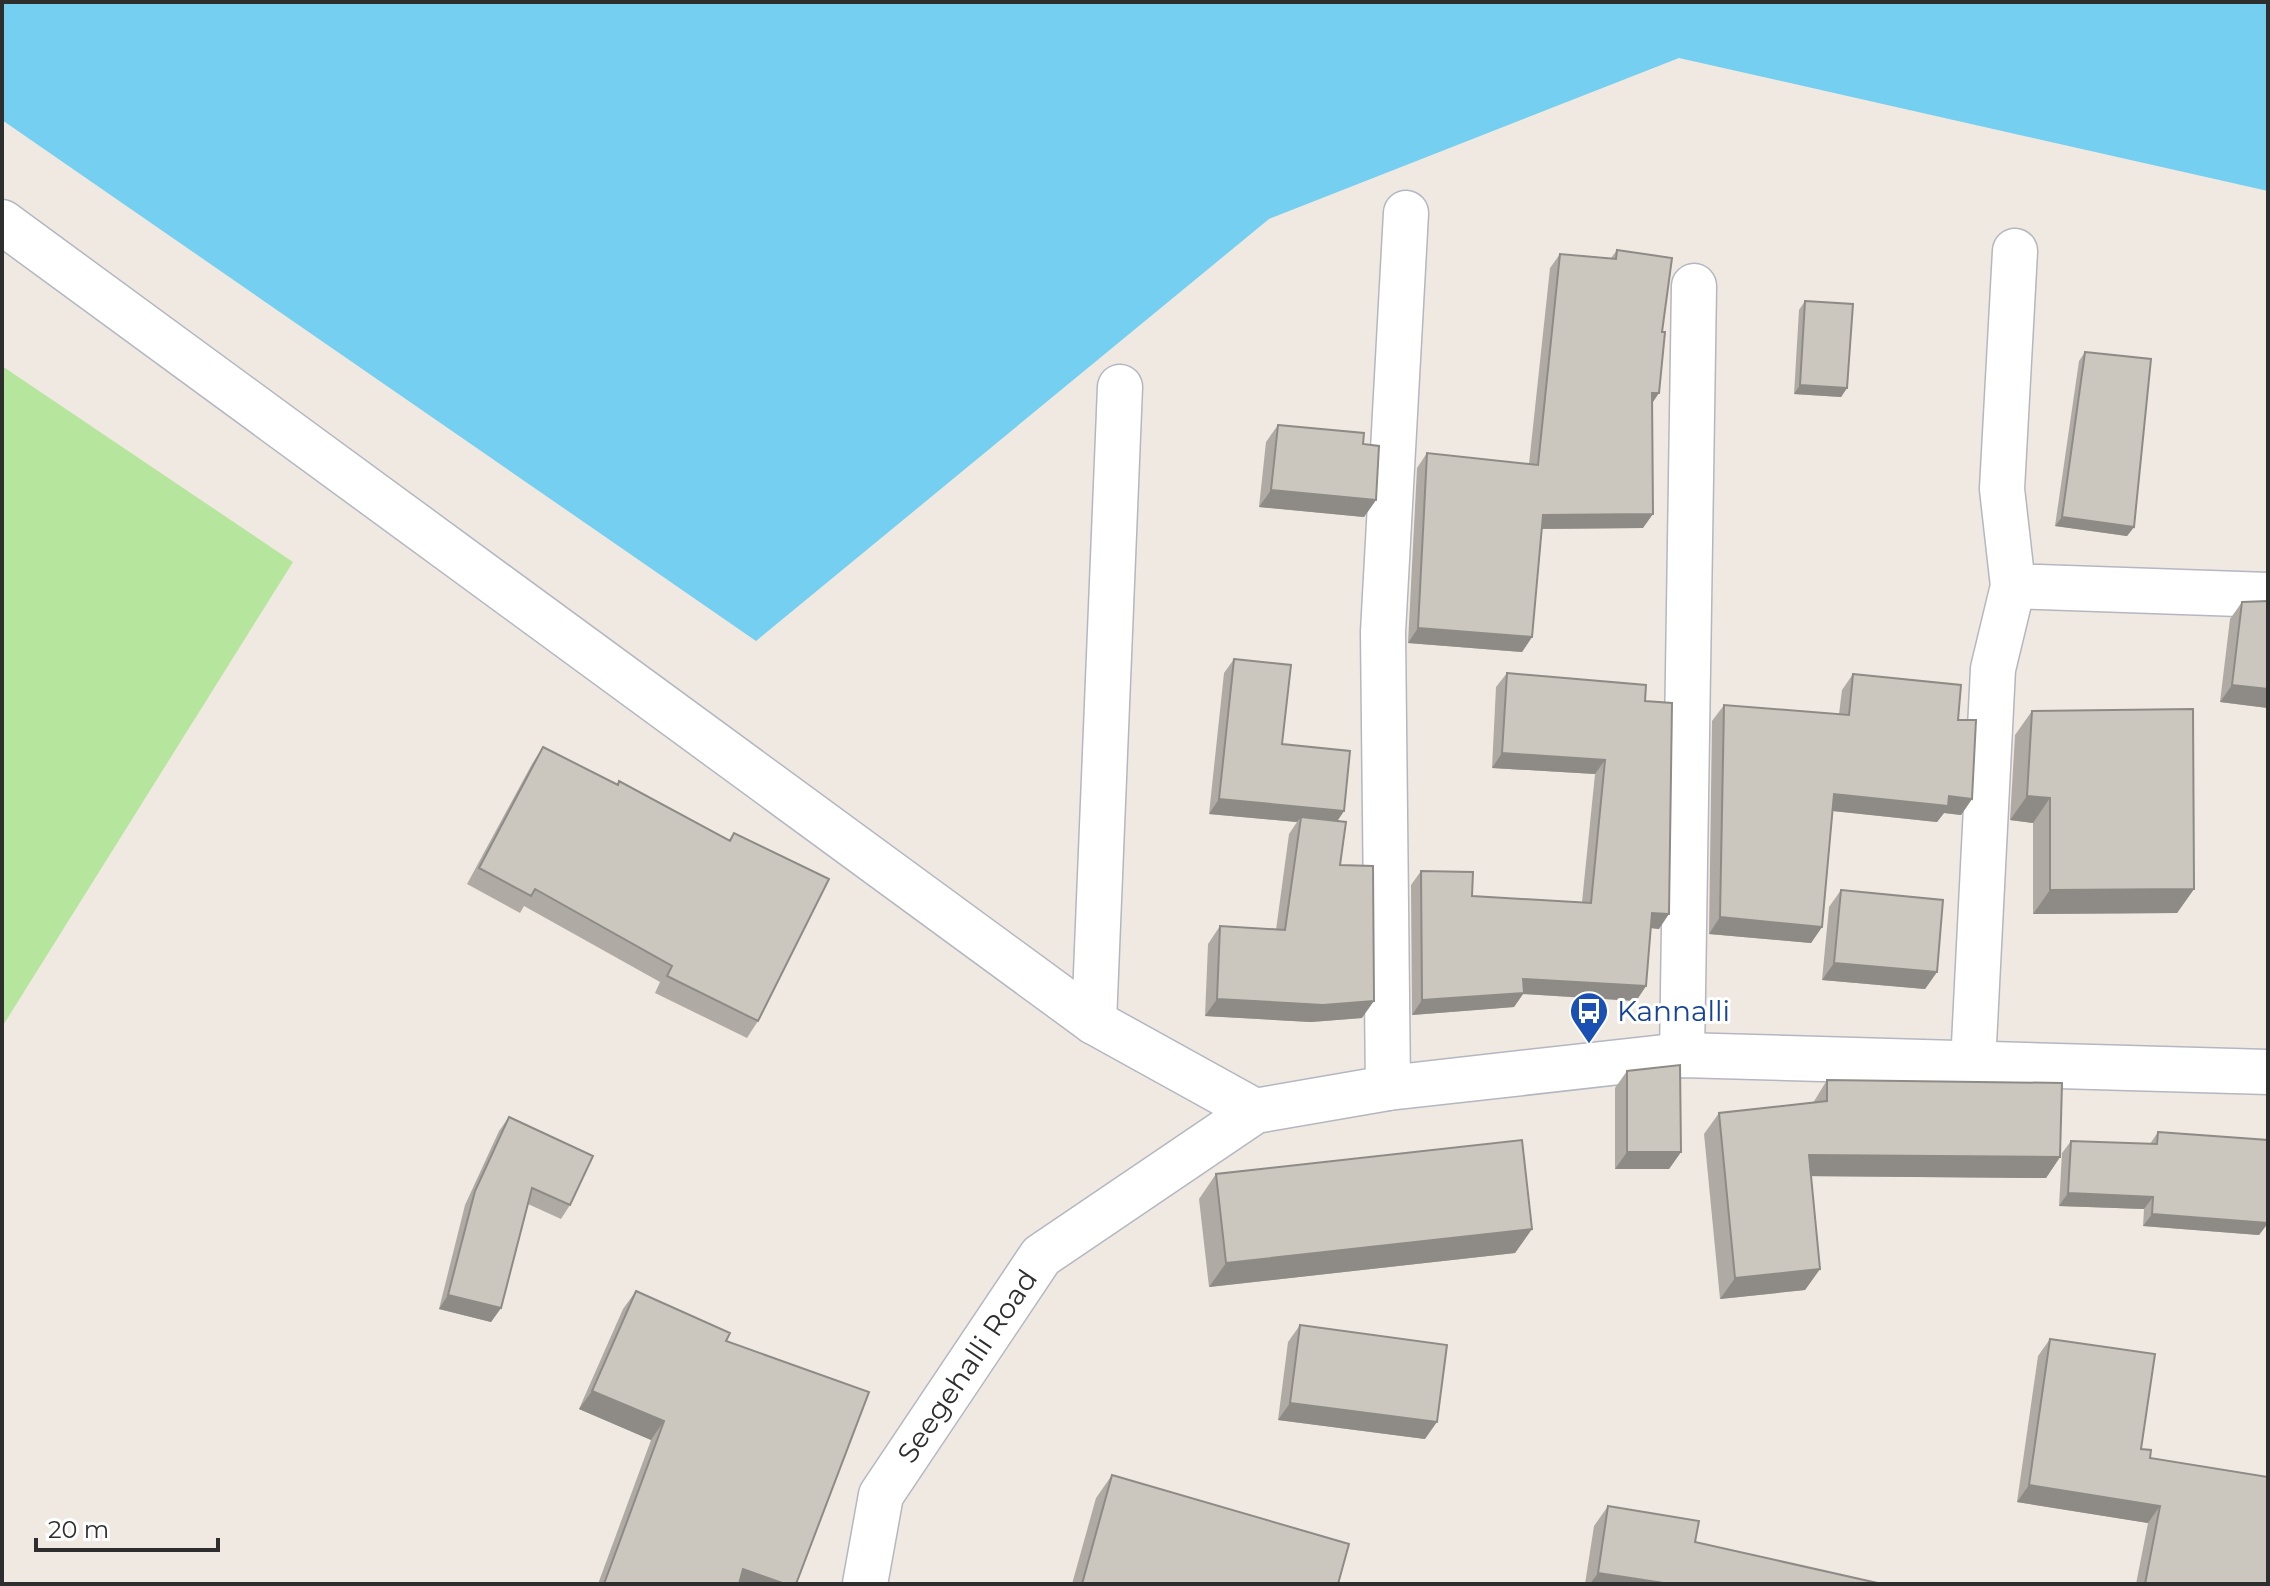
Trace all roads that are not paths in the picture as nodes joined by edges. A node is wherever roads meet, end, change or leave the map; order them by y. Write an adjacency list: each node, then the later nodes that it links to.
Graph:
1 (1406, 213): 12 (street)
2 (2, 222): 8 (street)
3 (2015, 251): 6 (street)
4 (1694, 286): 9 (street)
5 (1120, 387): 8 (street)
6 (2013, 586): 7 (street); 10 (street)
7 (2268, 595)
8 (1094, 1022): 13 (street)
9 (1682, 1055): 10 (street); 12 (street)
10 (1973, 1064): 11 (street)
11 (2268, 1072)
12 (1388, 1088): 13 (street)
13 (1255, 1111): 14 (street, Seegehalli Road)
14 (865, 1584)

